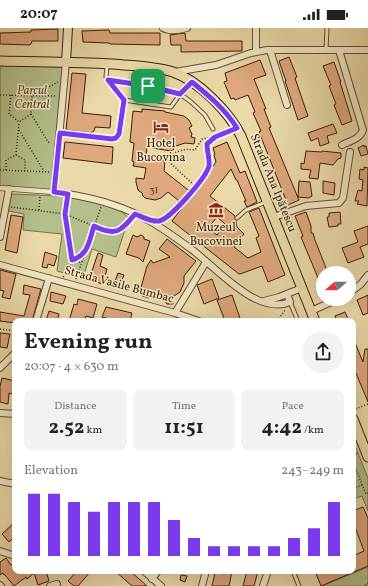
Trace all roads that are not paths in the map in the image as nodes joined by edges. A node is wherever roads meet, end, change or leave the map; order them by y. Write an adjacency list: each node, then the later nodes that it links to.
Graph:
1 (68, 28): 12 (main road)
2 (163, 28): 3 (street)
3 (187, 28)
4 (256, 28): 10 (street)
5 (327, 28): 7 (lane)
6 (270, 50): 7 (street); 10 (street); 19 (street)
7 (326, 50): 8 (street)
8 (340, 50): 9 (street); 22 (street)
9 (368, 50)
10 (256, 52): 14 (street)
11 (0, 61): 12 (main road, Strada Ana Ipătescu)
12 (66, 62): 13 (main road, Strada Ana Ipătescu); 21 (street)
13 (107, 64): 14 (main road, Strada Ana Ipătescu); 15 (lane)
14 (174, 73): 16 (main road, Strada Ana Ipătescu)
15 (108, 80): 17 (lane); 18 (lane)
16 (192, 82): 17 (lane); 27 (main road, Strada Ana Ipătescu)
17 (180, 94): 18 (lane); 20 (lane)
18 (124, 100): 21 (lane)
19 (287, 104)
20 (213, 129)
21 (60, 133): 26 (street)
22 (342, 145)
23 (350, 152): 29 (street)
24 (0, 188): 25 (street)
25 (9, 189): 26 (street); 30 (street)
26 (54, 192): 31 (street)
27 (268, 201): 28 (lane); 29 (main road, Strada Ana Ipătescu)
28 (237, 218)
29 (274, 218): 35 (main road, Strada Ana Ipătescu)
30 (0, 237)
31 (206, 262): 38 (street); 42 (street, Strada Vasile Bumbac)
32 (0, 265): 34 (street, Strada Vasile Bumbac)
33 (368, 275): 36 (street)
34 (49, 278): 42 (street, Strada Vasile Bumbac); 43 (street)
35 (302, 288): 37 (street); 41 (main road, Strada Ana Ipătescu)
36 (356, 288)
37 (287, 294): 38 (street); 39 (street)
38 (262, 301): 39 (street)
39 (290, 302): 45 (lane)
40 (322, 306): 41 (street)
41 (311, 311): 46 (main road, Strada Ana Ipătescu)
42 (175, 313): 44 (street)
43 (37, 318)
44 (190, 318)
45 (297, 318)
46 (314, 318)
47 (12, 356): 48 (street)
48 (0, 368)
49 (0, 413): 50 (street)
50 (12, 414)
51 (356, 427): 52 (main road)
52 (368, 457)
53 (0, 481): 54 (street)
54 (12, 483)
55 (0, 551): 56 (street)
56 (12, 555)
57 (147, 574): 62 (street)
58 (156, 574): 62 (street)
59 (205, 574): 66 (street)
60 (267, 574): 67 (street)
61 (294, 574): 68 (lane)
62 (152, 579): 65 (street)
63 (57, 584): 64 (street)
64 (50, 586)
65 (161, 586)
66 (202, 586)
67 (264, 586)
68 (299, 586)

